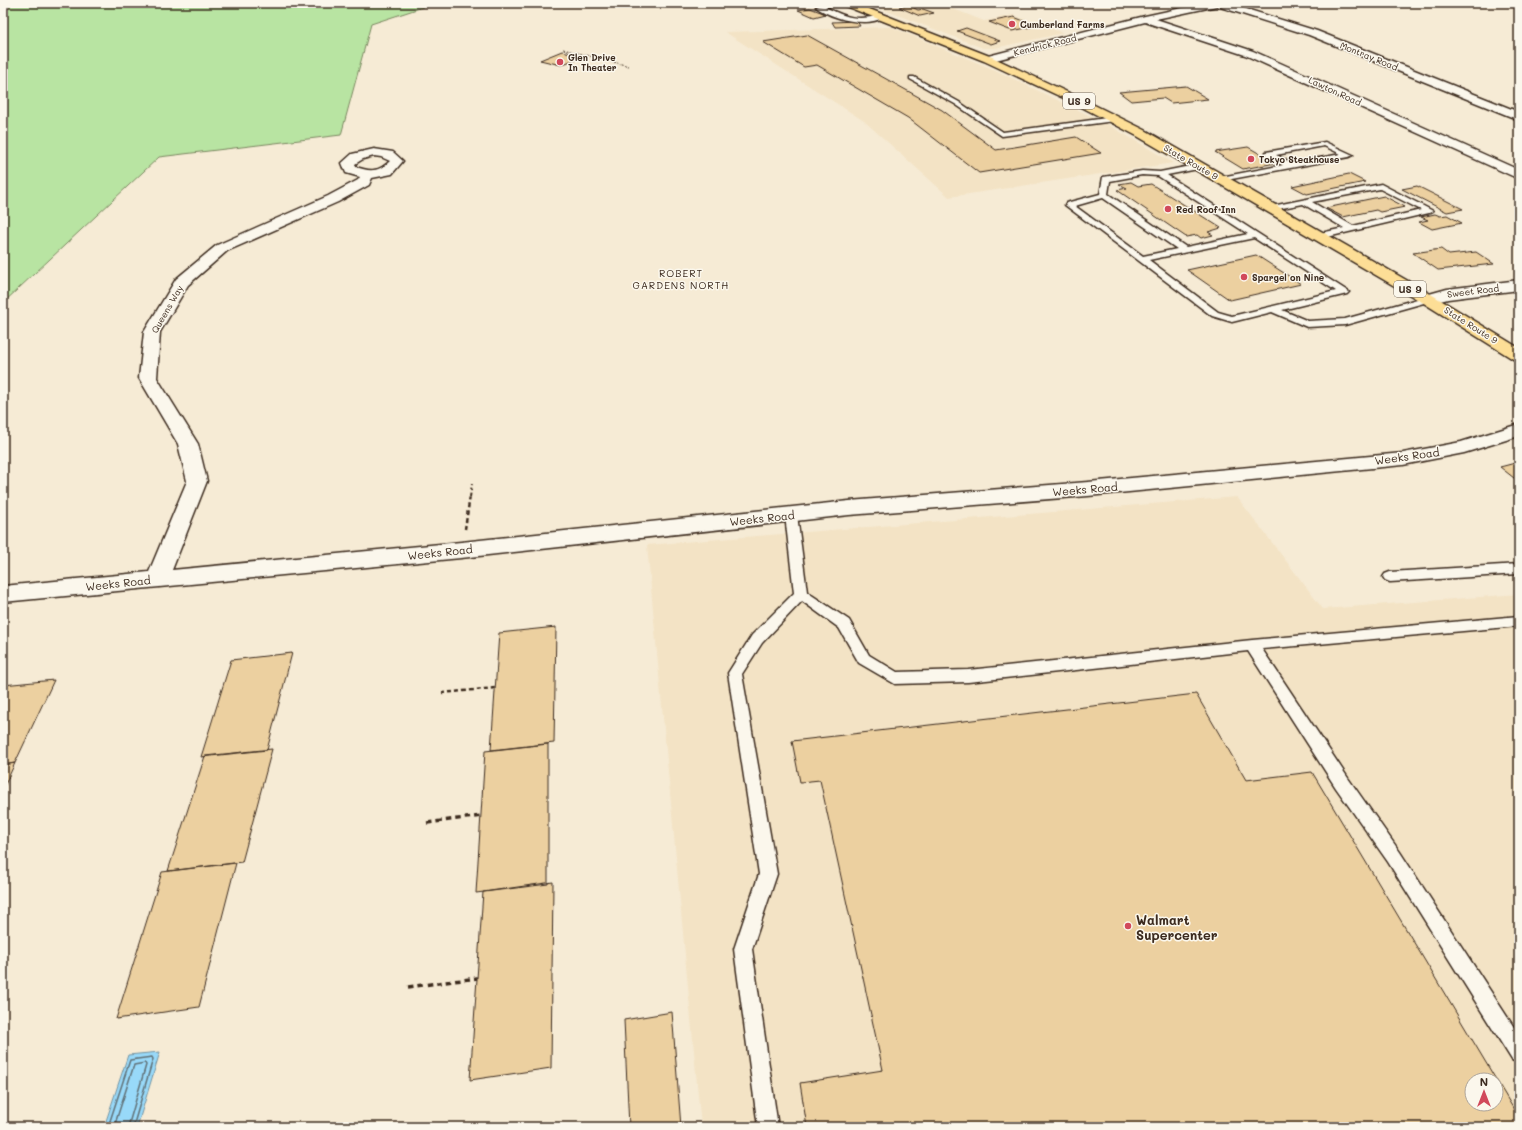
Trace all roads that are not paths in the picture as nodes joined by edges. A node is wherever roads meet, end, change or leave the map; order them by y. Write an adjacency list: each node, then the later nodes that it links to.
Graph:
1 (838, 3): 4 (lane)
2 (846, 3): 4 (main road, State Route 9 / US 9)
3 (1218, 3): 5 (street, Kendrick Road); 8 (street, Montray Road)
4 (882, 17): 6 (main road, State Route 9 / US 9)
5 (1145, 20): 6 (street, Kendrick Road); 14 (street, Lawton Road)
6 (988, 59): 9 (main road, State Route 9 / US 9)
7 (912, 78): 9 (lane)
8 (1519, 116)
9 (1114, 119): 10 (main road, State Route 9 / US 9)
10 (1200, 166): 12 (lane); 15 (main road, State Route 9 / US 9)
11 (1292, 166): 11 (lane); 15 (lane)
12 (1160, 174): 16 (lane); 20 (lane)
13 (367, 175): 32 (street, Queens Way)
14 (1519, 175)
15 (1221, 179): 18 (main road, State Route 9 / US 9)
16 (1104, 195): 22 (lane); 23 (lane)
17 (1305, 202): 18 (lane); 19 (lane); 19 (lane)
18 (1272, 208): 21 (main road, State Route 9 / US 9)
19 (1352, 229): 21 (lane)
20 (1256, 235): 22 (lane); 26 (lane)
21 (1319, 236): 25 (main road, State Route 9 / US 9)
22 (1184, 250): 23 (lane)
23 (1142, 259): 26 (lane)
24 (1519, 285): 25 (street, Sweet Road)
25 (1428, 299): 26 (lane); 27 (main road, State Route 9 / US 9)
26 (1272, 309)
27 (1519, 355)
28 (1519, 430): 29 (street, Weeks Road)
29 (791, 514): 32 (street, Weeks Road); 34 (lane)
30 (1519, 569): 31 (lane)
31 (1390, 577)
32 (157, 579): 33 (street, Weeks Road)
33 (3, 594)
34 (801, 594): 36 (lane); 38 (lane)
35 (1519, 621): 36 (lane)
36 (1252, 645): 37 (lane)
37 (1519, 1053)
38 (768, 1127)

